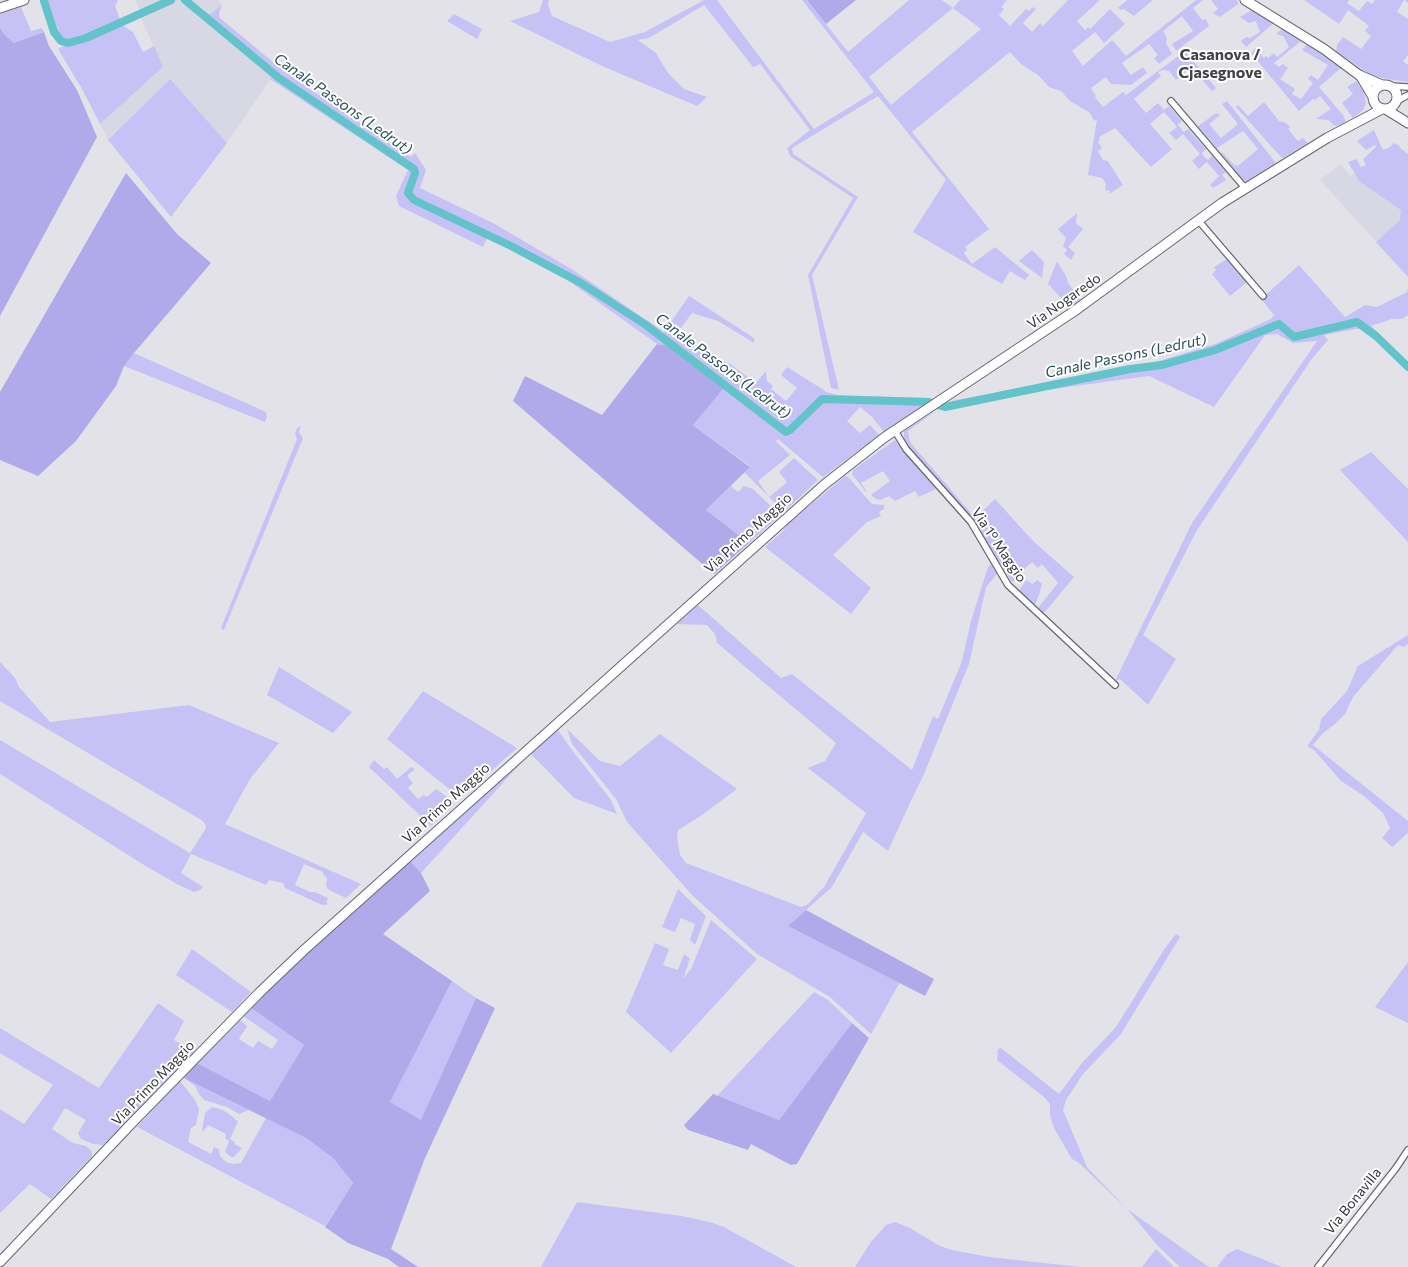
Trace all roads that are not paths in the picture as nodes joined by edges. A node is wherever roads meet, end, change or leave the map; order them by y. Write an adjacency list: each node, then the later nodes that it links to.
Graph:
1 (24, 0): 3 (street)
2 (1245, 0): 4 (street)
3 (0, 8)
4 (1359, 74): 5 (street); 8 (street)
5 (1386, 85): 6 (street); 8 (street); 10 (street)
6 (1408, 87)
7 (1408, 96): 10 (street)
8 (1373, 99): 11 (street); 12 (street, Via Nogaredo)
9 (1171, 101): 14 (street)
10 (1397, 102): 11 (street); 13 (street)
11 (1385, 109): 12 (street, Via Nogaredo); 13 (street)
12 (1358, 121): 14 (street, Via Nogaredo)
13 (1408, 122)
14 (1245, 188): 15 (street, Via Nogaredo)
15 (1198, 220): 16 (street); 17 (street, Via Nogaredo)
16 (1263, 296)
17 (937, 403): 18 (street, Via Primo Maggio)
18 (895, 431): 19 (street, Via 1° Maggio); 21 (street, Via Primo Maggio)
19 (1114, 685)
20 (1408, 1150): 22 (street, Via Bonavilla)
21 (0, 1262)
22 (1318, 1267)

